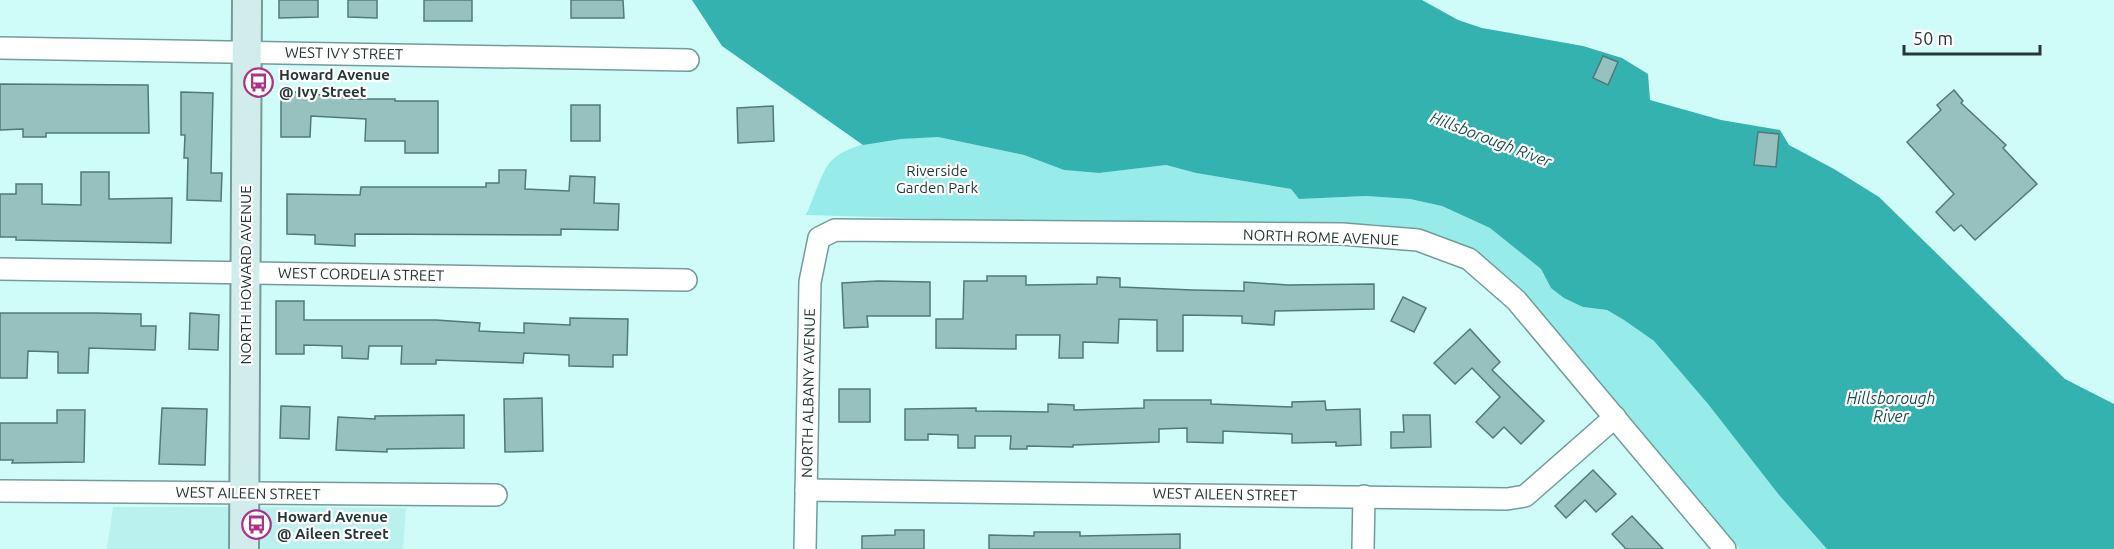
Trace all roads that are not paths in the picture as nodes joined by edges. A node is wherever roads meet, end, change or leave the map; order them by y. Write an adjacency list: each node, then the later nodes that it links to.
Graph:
1 (247, 0): 3 (main road, NORTH HOWARD AVENUE)
2 (0, 48): 3 (street, WEST IVY STREET)
3 (247, 51): 4 (street, WEST IVY STREET); 7 (main road, NORTH HOWARD AVENUE)
4 (688, 60)
5 (819, 238): 9 (street, NORTH ROME AVENUE); 10 (street, NORTH ALBANY AVENUE)
6 (0, 269): 7 (street, WEST CORDELIA STREET)
7 (245, 272): 8 (street, WEST CORDELIA STREET); 12 (main road, NORTH HOWARD AVENUE)
8 (686, 280)
9 (1614, 417): 14 (street, WEST AILEEN STREET); 18 (street, NORTH ROME AVENUE)
10 (806, 490): 14 (street, WEST AILEEN STREET); 16 (street, NORTH ALBANY AVENUE)
11 (0, 491): 12 (street, WEST AILEEN STREET)
12 (244, 494): 13 (street, WEST AILEEN STREET); 15 (main road, NORTH HOWARD AVENUE)
13 (496, 495)
14 (1364, 496): 17 (street)
15 (244, 549)
16 (805, 549)
17 (1363, 549)
18 (1725, 549)

